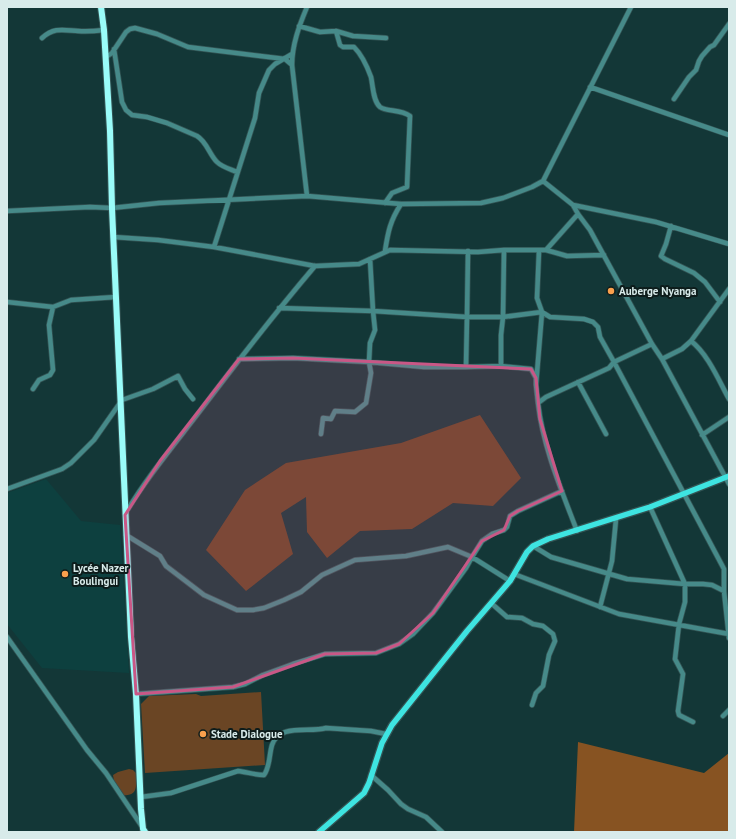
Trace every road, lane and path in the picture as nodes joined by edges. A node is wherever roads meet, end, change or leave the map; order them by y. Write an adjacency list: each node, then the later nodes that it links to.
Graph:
1 (101, 7): 6 (highway)
2 (307, 7): 5 (street)
3 (631, 7): 17 (street)
4 (729, 24): 18 (street)
5 (299, 26): 7 (street); 11 (street)
6 (104, 30): 8 (street); 12 (highway)
7 (336, 31): 9 (street); 24 (street)
8 (42, 38)
9 (386, 38)
10 (114, 49): 12 (street); 13 (street); 20 (street)
11 (292, 54): 14 (street); 15 (street)
12 (106, 57): 27 (highway)
13 (273, 58): 14 (street); 16 (street)
14 (285, 59): 15 (street); 16 (street)
15 (292, 65): 22 (street)
16 (269, 70): 20 (street)
17 (590, 87): 19 (street); 21 (street)
18 (674, 99)
19 (729, 135)
20 (237, 172): 23 (street)
21 (543, 181): 25 (street); 26 (street)
22 (307, 196): 23 (street); 24 (street)
23 (230, 199): 27 (street); 33 (street)
24 (385, 203): 25 (street)
25 (401, 204): 37 (street)
26 (573, 205): 29 (street); 30 (street)
27 (112, 208): 28 (street); 31 (highway)
28 (7, 211)
29 (578, 214): 36 (street); 39 (street)
30 (671, 226): 32 (street); 45 (street)
31 (114, 237): 33 (street); 43 (highway)
32 (729, 244)
33 (214, 247): 41 (street)
34 (504, 250): 35 (street); 38 (street); 51 (street)
35 (539, 250): 36 (street); 49 (street)
36 (546, 250): 39 (street)
37 (385, 251): 38 (street); 40 (street)
38 (468, 251): 50 (street)
39 (604, 255): 53 (street)
40 (370, 259): 41 (street); 48 (street)
41 (315, 266): 47 (street)
42 (729, 290): 45 (street)
43 (116, 297): 46 (street); 65 (highway)
44 (7, 302): 46 (street)
45 (720, 302): 52 (street)
46 (53, 307): 62 (street)
47 (279, 308): 48 (street); 54 (street)
48 (373, 311): 50 (street); 56 (street)
49 (542, 312): 51 (street); 57 (street); 61 (street)
50 (467, 317): 51 (street); 58 (street)
51 (503, 317): 59 (street)
52 (691, 341): 55 (street); 64 (street)
53 (652, 344): 55 (street); 57 (street)
54 (239, 359): 56 (street); 76 (street)
55 (662, 359): 70 (street)
56 (369, 362): 58 (street); 68 (street)
57 (614, 362): 60 (street); 74 (street)
58 (466, 366): 59 (street)
59 (501, 366): 61 (street)
60 (578, 382): 66 (street); 69 (street)
61 (536, 385): 66 (street)
62 (33, 389)
63 (193, 399): 65 (street)
64 (729, 399)
65 (122, 400): 72 (street); 76 (highway)
66 (538, 403): 73 (street)
67 (729, 417): 70 (street)
68 (321, 434)
69 (606, 434)
70 (702, 435): 71 (street)
71 (728, 479): 74 (main road)
72 (7, 489)
73 (562, 491): 78 (street); 81 (street)
74 (684, 495): 75 (main road); 86 (street)
75 (650, 507): 77 (main road); 85 (street)
76 (125, 515): 79 (highway)
77 (616, 519): 78 (main road); 83 (street)
78 (577, 530): 80 (main road)
79 (126, 535): 81 (street); 93 (highway)
80 (533, 546): 82 (main road); 83 (street)
81 (472, 557): 84 (street); 93 (street)
82 (514, 574): 84 (main road); 88 (street)
83 (609, 574): 85 (street); 88 (street)
84 (510, 581): 87 (main road)
85 (685, 584): 86 (street); 89 (street)
86 (724, 591): 90 (street)
87 (491, 603): 94 (street); 98 (main road)
88 (600, 607): 89 (street)
89 (679, 624): 90 (street); 97 (street)
90 (729, 634): 92 (street)
91 (7, 637): 101 (street)
92 (729, 638)
93 (136, 694): 100 (highway)
94 (532, 706)
95 (729, 710): 96 (street)
96 (723, 716)
97 (693, 722)
98 (386, 734): 99 (main road); 100 (street)
99 (372, 775): 102 (main road); 103 (street)
100 (141, 797): 101 (highway)
101 (144, 830)
102 (319, 832)
103 (442, 832)

